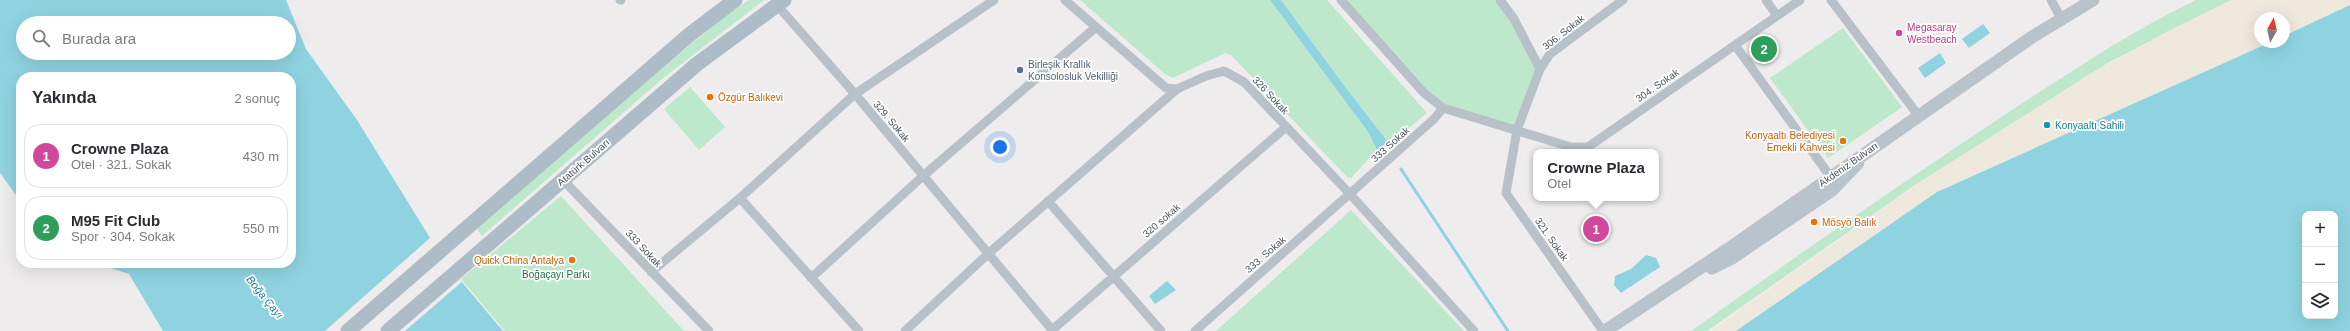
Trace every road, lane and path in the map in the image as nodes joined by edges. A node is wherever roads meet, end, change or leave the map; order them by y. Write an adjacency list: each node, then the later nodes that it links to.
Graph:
1 (735, 0): 34 (main road)
2 (994, 0): 19 (street)
3 (1065, 0): 15 (street)
4 (1341, 0): 20 (street, 304. Sokak)
5 (1500, 0): 17 (street)
6 (1623, 0): 17 (street, 306. Sokak)
7 (1766, 0): 13 (street)
8 (1800, 0): 13 (street, 304. Sokak)
9 (1831, 0): 21 (street)
10 (2050, 0): 14 (street)
11 (2093, 0): 14 (main road, Akdeniz Bulvarı)
12 (780, 2): 19 (street, 329. Sokak); 25 (main road, Atatürk Bulvarı)
13 (1777, 16): 16 (street, 304. Sokak)
14 (2061, 18): 21 (main road, Akdeniz Bulvarı)
15 (1096, 27): 18 (street); 24 (street)
16 (1735, 45): 23 (street, 304. Sokak); 26 (street)
17 (1540, 69): 23 (street, 306. Sokak)
18 (1177, 89): 22 (street, 326 Sokak); 29 (street, 326 Sokak)
19 (855, 94): 24 (street, 329. Sokak); 28 (street)
20 (1443, 108): 23 (street, 304. Sokak); 27 (street, 333 Sokak)
21 (1918, 115): 26 (main road, Akdeniz Bulvarı)
22 (1286, 127): 27 (street, 326 Sokak); 32 (street, 320 sokak)
23 (1517, 130): 43 (street, 321. Sokak)
24 (923, 176): 30 (street, 329. Sokak); 33 (street)
25 (563, 180): 31 (street, 333 Sokak); 35 (main road, Atatürk Bulvarı)
26 (1827, 183): 43 (main road, Akdeniz Bulvarı)
27 (1350, 194): 41 (street, 333. Sokak); 42 (street, 326 Sokak)
28 (740, 198): 31 (street); 33 (street)
29 (1048, 201): 30 (street, 326 Sokak); 32 (street)
30 (988, 254): 38 (street, 326 Sokak); 39 (street, 329. Sokak)
31 (651, 272): 36 (street, 333 Sokak)
32 (1112, 276): 39 (street, 320 sokak); 40 (street)
33 (811, 278): 37 (street)
34 (348, 331)
35 (388, 331)
36 (709, 331)
37 (859, 331)
38 (906, 331)
39 (1052, 331)
40 (1161, 331)
41 (1195, 331)
42 (1474, 331)
43 (1604, 331)

